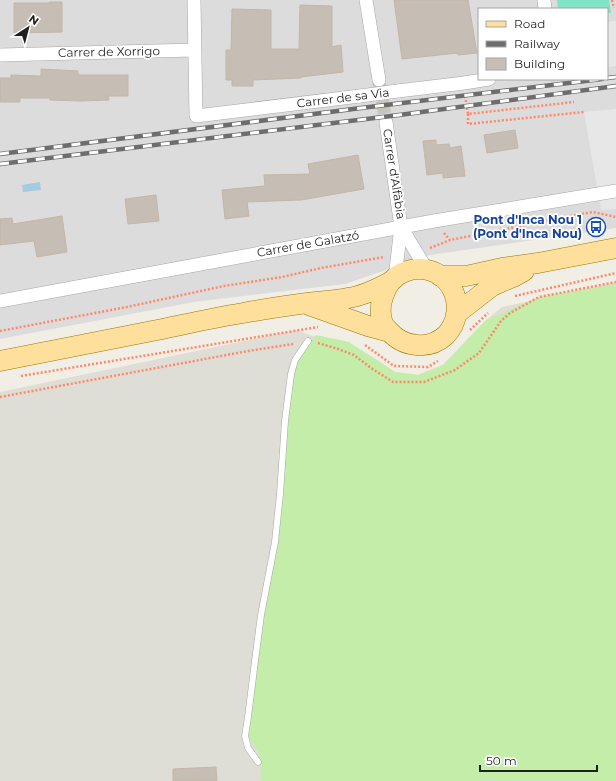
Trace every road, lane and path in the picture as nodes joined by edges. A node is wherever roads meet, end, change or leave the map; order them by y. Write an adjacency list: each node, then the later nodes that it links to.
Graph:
1 (194, 0): 5 (street)
2 (366, 0): 7 (street)
3 (612, 0): 4 (path)
4 (614, 8)
5 (194, 50): 6 (street, Carrer de Xorrigo); 9 (street, Carrer de sa Via, bridge)
6 (0, 54)
7 (379, 80)
8 (483, 80): 9 (street, Carrer de sa Via)
9 (464, 83): 12 (path)
10 (574, 102): 12 (path)
11 (584, 112): 12 (path)
12 (468, 114)
13 (386, 122): 17 (street, Carrer d'Alfàbia)
14 (616, 191): 16 (street, Carrer de Galatzó)
15 (616, 217): 18 (path)
16 (434, 221): 17 (street, Carrer de Galatzó); 18 (path)
17 (402, 227): 20 (street, Carrer d'Alfàbia); 21 (street, Carrer d'Alfàbia); 26 (street, Carrer de Galatzó)
18 (450, 240): 20 (path)
19 (616, 248): 22 (main road)
20 (416, 251): 23 (street, Carrer d'Alfàbia)
21 (398, 255): 24 (street, Carrer d'Alfàbia); 29 (path)
22 (538, 263): 23 (main road); 28 (main road)
23 (434, 273): 24 (main road); 28 (main road)
24 (393, 279): 27 (main road); 30 (main road)
25 (616, 282): 31 (path)
26 (0, 300)
27 (305, 303): 30 (main road); 32 (main road)
28 (456, 314): 30 (main road)
29 (0, 331)
30 (390, 332)
31 (308, 341): 33 (path); 34 (lane)
32 (0, 361)
33 (0, 397)
34 (258, 762)

